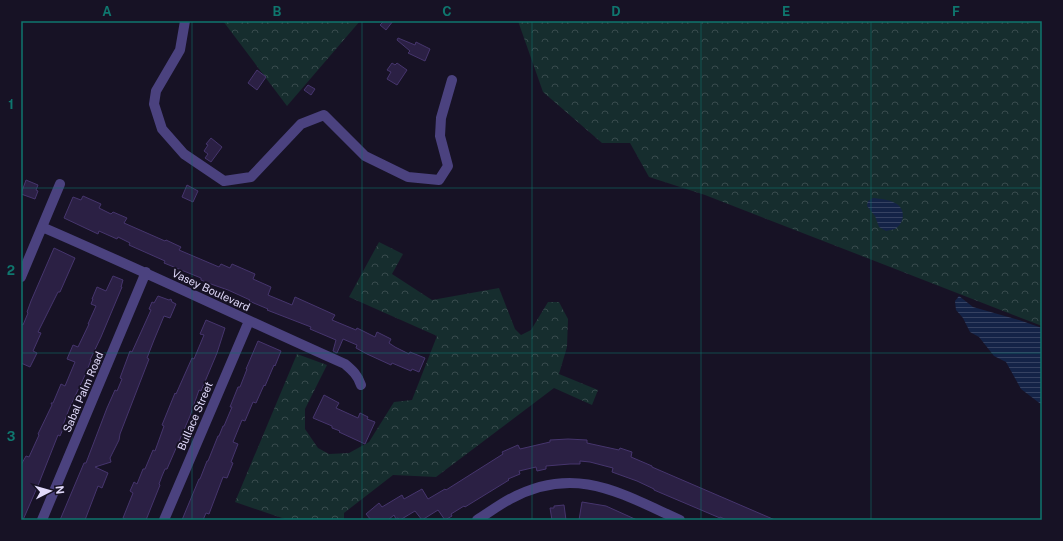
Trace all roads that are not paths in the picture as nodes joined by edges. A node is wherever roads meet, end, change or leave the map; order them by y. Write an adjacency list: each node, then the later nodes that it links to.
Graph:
1 (185, 21): 2 (street)
2 (452, 80)
3 (60, 184): 4 (street)
4 (42, 227): 5 (street, Vasey Boulevard); 6 (street)
5 (146, 272): 7 (street, Vasey Boulevard); 9 (street, Sabal Palm Road)
6 (21, 277)
7 (249, 321): 8 (street, Vasey Boulevard); 10 (street, Bullace Street)
8 (361, 385)
9 (42, 520)
10 (164, 520)
11 (478, 520): 12 (street)
12 (680, 520)

